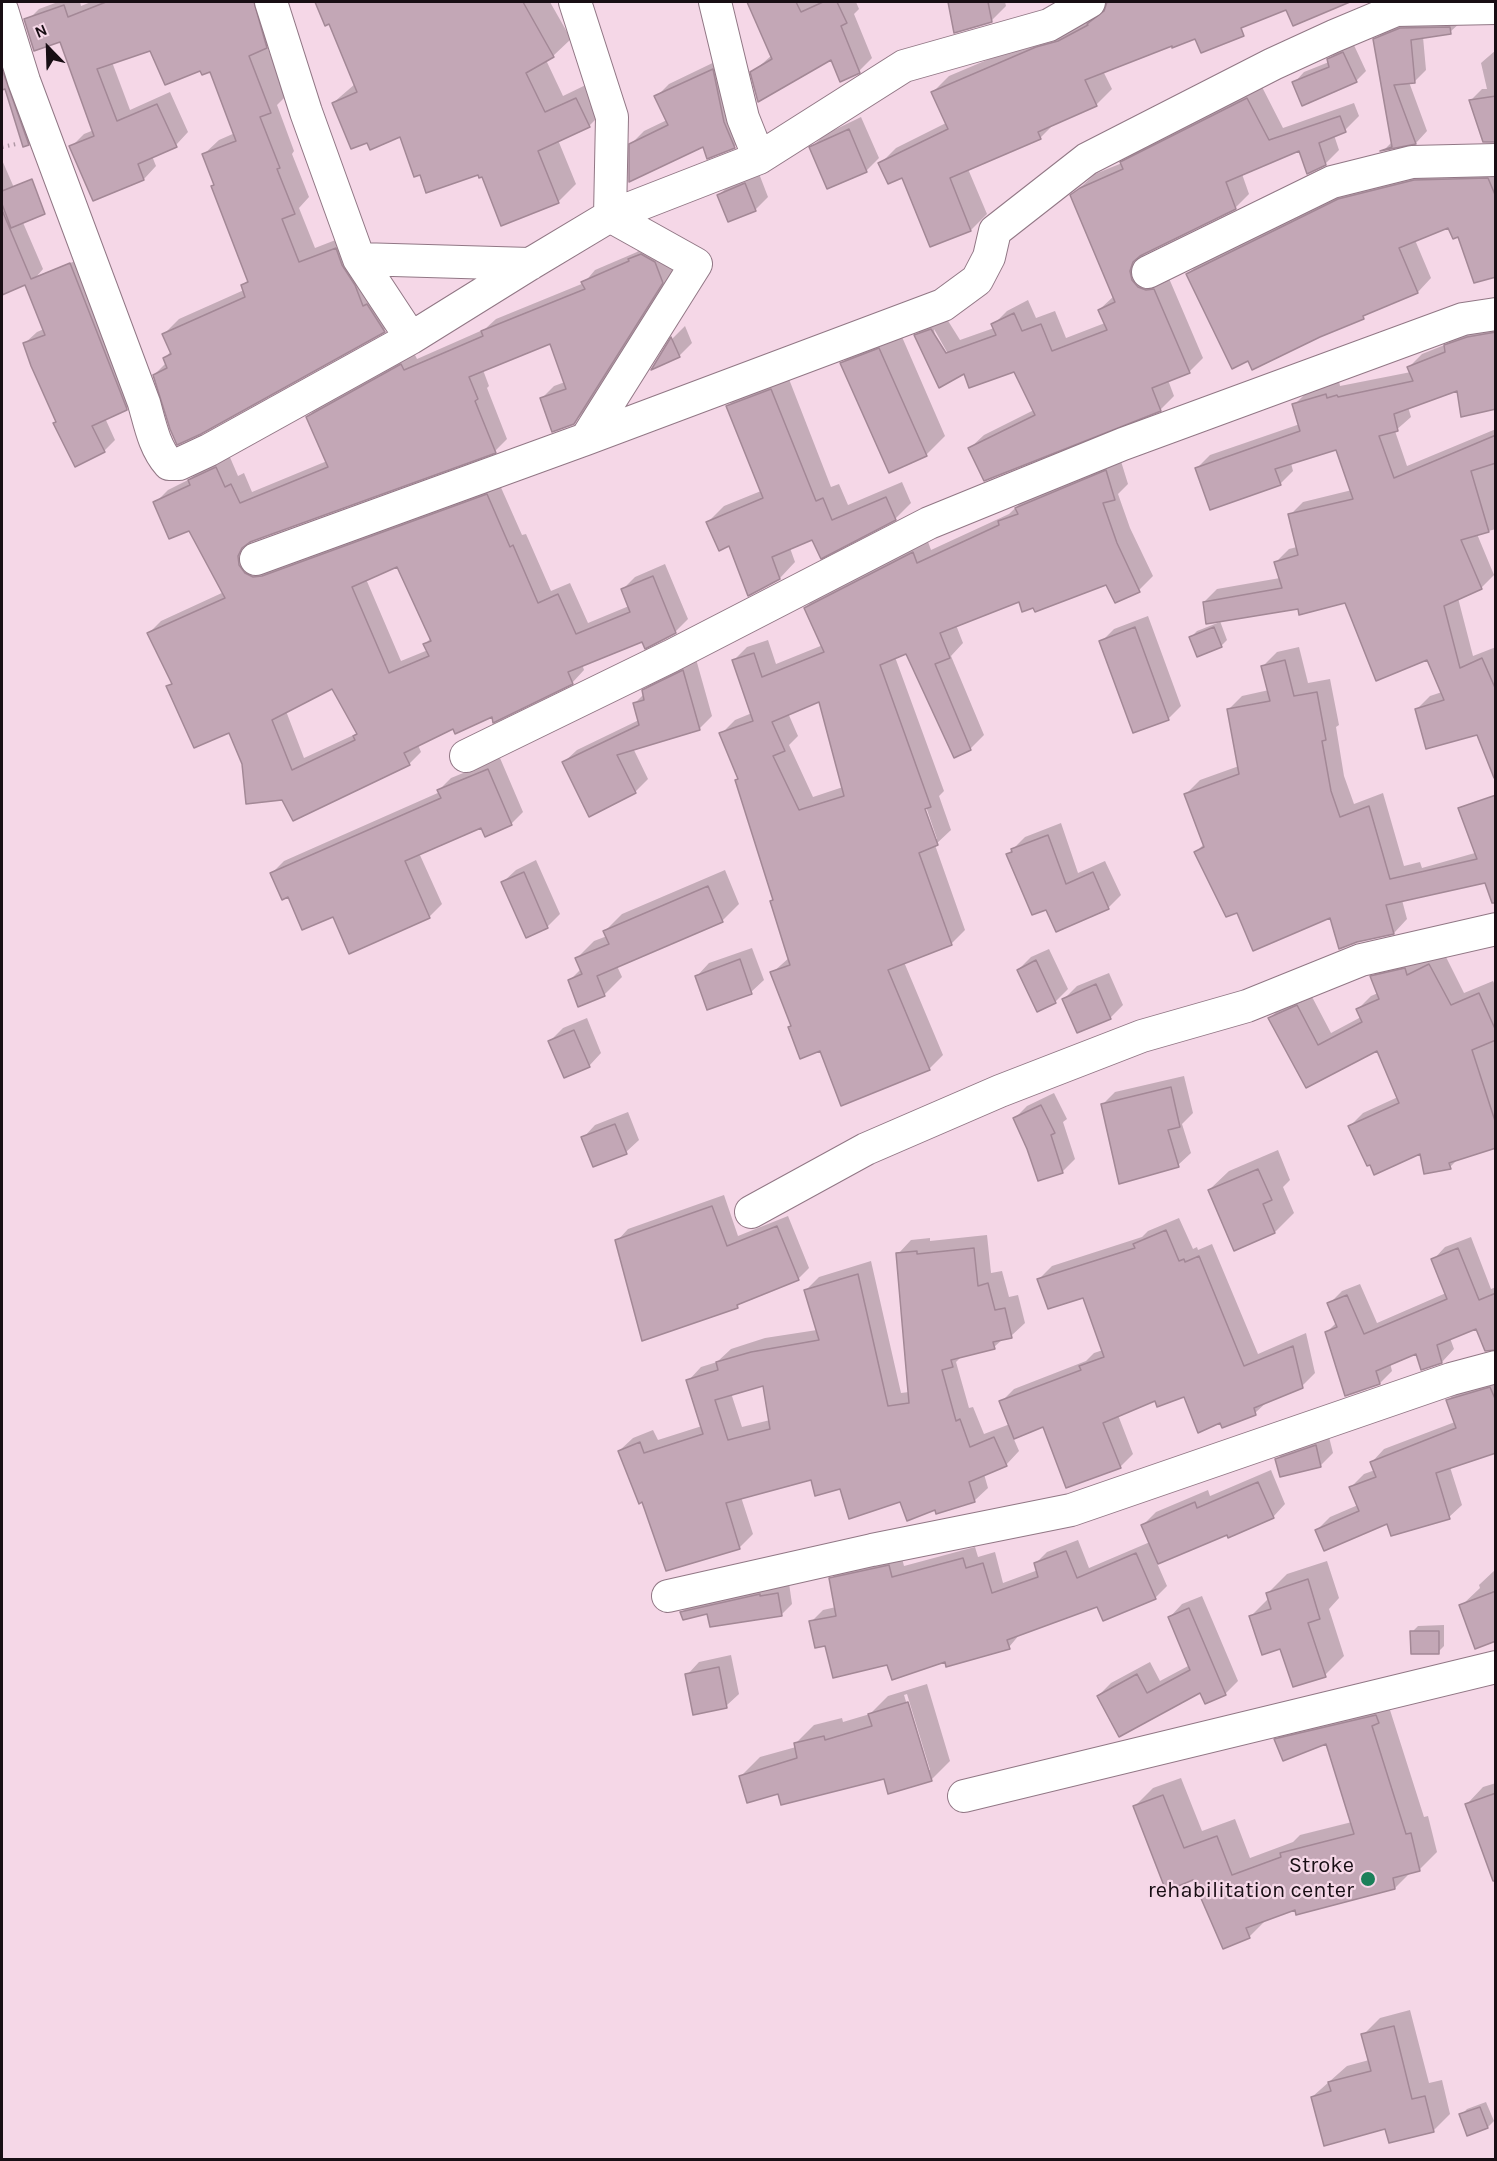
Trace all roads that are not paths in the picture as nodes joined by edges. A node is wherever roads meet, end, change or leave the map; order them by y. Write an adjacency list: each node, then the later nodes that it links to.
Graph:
1 (271, 2): 10 (street)
2 (575, 2): 9 (street)
3 (715, 2): 7 (street)
4 (1089, 2): 7 (street)
5 (1496, 8): 15 (street)
6 (2, 10): 14 (street)
7 (759, 158): 9 (street)
8 (1496, 160): 12 (street)
9 (610, 216): 11 (street); 15 (street)
10 (359, 259): 11 (street); 14 (street)
11 (530, 264): 14 (street)
12 (1148, 272)
13 (1496, 314): 17 (street)
14 (411, 338)
15 (586, 439): 16 (street)
16 (256, 559)
17 (466, 756)
18 (1496, 929): 19 (street)
19 (751, 1212)
20 (1496, 1367): 21 (street)
21 (668, 1596)
22 (1496, 1667): 23 (street)
23 (964, 1796)

